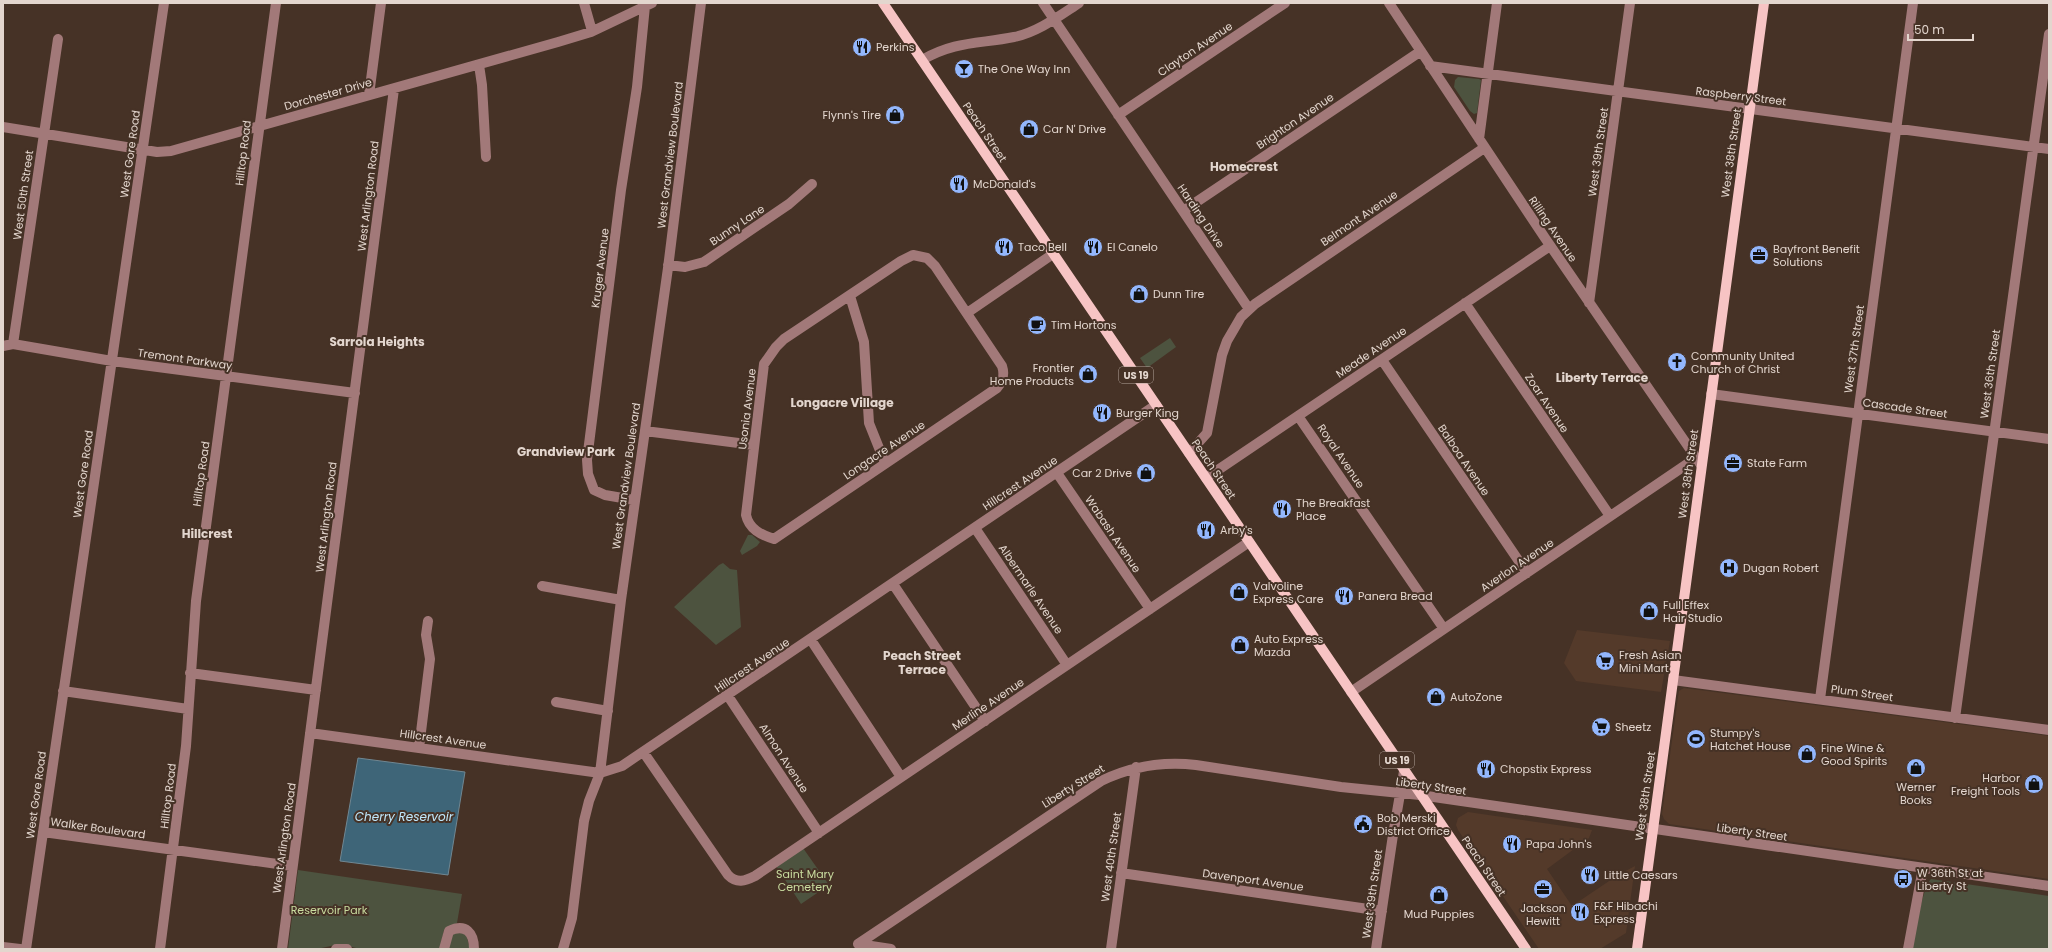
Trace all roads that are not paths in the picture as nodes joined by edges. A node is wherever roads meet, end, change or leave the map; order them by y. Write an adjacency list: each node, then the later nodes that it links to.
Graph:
1 (164, 3): 37 (street, West Gore Road)
2 (276, 3): 30 (street, Hilltop Road)
3 (381, 3): 27 (street)
4 (584, 3): 17 (street)
5 (700, 3): 43 (street, West Grandview Boulevard)
6 (883, 3): 21 (main road, Peach Street / US 19)
7 (1043, 3): 16 (street, Harding Drive)
8 (1079, 3): 16 (street)
9 (1285, 3): 29 (street, Clayton Avenue)
10 (1389, 3): 20 (street, Rilling Avenue)
11 (1497, 3): 24 (street)
12 (1630, 3): 26 (street, West 39th Street)
13 (1764, 3): 28 (main road, West 38th Street)
14 (1913, 3): 32 (street, West 37th Street)
15 (648, 5): 17 (street, Dorchester Drive); 67 (street, Kruger Avenue)
16 (1054, 20): 21 (street); 29 (street, Harding Drive)
17 (592, 31): 22 (street, Dorchester Drive)
18 (2049, 34): 35 (street, West 36th Street)
19 (58, 39): 33 (street, West 50th Street)
20 (1421, 52): 23 (street, Rilling Avenue); 40 (street, Brighton Avenue)
21 (922, 60): 42 (main road, Peach Street / US 19)
22 (479, 65): 25 (street, Dorchester Drive); 38 (street)
23 (1430, 66): 24 (street, Raspberry Street); 34 (street, Rilling Avenue)
24 (1488, 74): 26 (street, Raspberry Street); 34 (street)
25 (394, 89): 27 (street, Dorchester Drive); 53 (street, West Arlington Road)
26 (1619, 92): 28 (street, Raspberry Street); 46 (street, West 39th Street)
27 (369, 96): 30 (street, Dorchester Drive)
28 (1749, 109): 32 (street, Raspberry Street); 54 (main road, West 38th Street)
29 (1118, 115): 40 (street, Harding Drive)
30 (258, 126): 37 (street, Dorchester Drive); 52 (street, Hilltop Road)
31 (3, 127): 33 (street, Dorchester Drive)
32 (1896, 129): 35 (street, Raspberry Street); 56 (street, West 37th Street)
33 (45, 134): 37 (street, Dorchester Drive); 49 (street, West 50th Street)
34 (1481, 143): 41 (street, Rilling Avenue); 47 (street, Belmont Avenue)
35 (2033, 147): 36 (street, Raspberry Street); 59 (street, West 36th Street)
36 (2049, 149)
37 (143, 150): 51 (street, West Gore Road)
38 (486, 157)
39 (812, 184): 43 (street, Bunny Lane)
40 (1183, 212): 47 (street, Harding Drive)
41 (1550, 246): 45 (street, Meade Avenue); 46 (street, Rilling Avenue)
42 (1053, 254): 48 (street); 55 (main road, Peach Street / US 19)
43 (668, 266): 58 (street, West Grandview Boulevard)
44 (850, 296): 48 (street, Usonia Avenue); 61 (street, Usonia Avenue); 64 (street)
45 (1465, 303): 50 (street, Meade Avenue); 68 (street, Zoar Avenue)
46 (1589, 303): 63 (street, Rilling Avenue)
47 (1249, 309): 62 (street)
48 (967, 313): 64 (street, Longacre Avenue)
49 (8, 345): 51 (street, Tremont Parkway)
50 (1382, 360): 57 (street, Meade Avenue); 72 (street, Balboa Avenue)
51 (112, 361): 52 (street, Tremont Parkway); 84 (street, West Gore Road)
52 (226, 376): 53 (street, Tremont Parkway); 81 (street, Hilltop Road)
53 (355, 392): 83 (street, West Arlington Road)
54 (1711, 394): 56 (street, Cascade Street); 63 (main road, West 38th Street)
55 (1156, 405): 62 (main road, Peach Street / US 19); 65 (street, Hillcrest Avenue)
56 (1858, 413): 59 (street, Cascade Street); 87 (street, West 37th Street)
57 (1298, 416): 66 (street, Meade Avenue); 78 (street, Royal Avenue)
58 (645, 431): 61 (street); 67 (street, West Grandview Boulevard)
59 (1995, 432): 60 (street, Cascade Street); 91 (street, West 36th Street)
60 (2049, 439)
61 (754, 445): 70 (street, Usonia Avenue)
62 (1189, 453): 66 (main road, Peach Street / US 19)
63 (1698, 462): 68 (street, Averlon Avenue); 82 (main road, West 38th Street)
64 (885, 463): 70 (street, Longacre Avenue)
65 (1057, 473): 69 (street, Hillcrest Avenue); 76 (street, Wabash Avenue)
66 (1206, 478): 71 (main road, Peach Street / US 19)
67 (634, 500): 75 (street, West Grandview Boulevard)
68 (1610, 516): 72 (street, Averlon Avenue)
69 (976, 528): 73 (street, Hillcrest Avenue); 80 (street, Albermarle Avenue)
70 (774, 539)
71 (1249, 542): 76 (street, Merline Avenue); 85 (main road, Peach Street / US 19)
72 (1527, 573): 78 (street, Averlon Avenue)
73 (892, 584): 79 (street, Hillcrest Avenue); 92 (street)
74 (542, 586): 75 (street)
75 (621, 600): 90 (street, West Grandview Boulevard)
76 (1150, 609): 80 (street, Merline Avenue)
77 (428, 621): 95 (street)
78 (1444, 629): 85 (street, Averlon Avenue)
79 (811, 640): 86 (street, Hillcrest Avenue); 100 (street)
80 (1067, 664): 92 (street, Merline Avenue)
81 (190, 672): 83 (street); 89 (street, Hilltop Road)
82 (1673, 680): 87 (street, Plum Street); 103 (main road, West 38th Street)
83 (316, 690): 94 (street, West Arlington Road)
84 (63, 691): 89 (street); 104 (street, West Gore Road)
85 (1351, 692): 98 (main road, Peach Street / US 19)
86 (728, 696): 96 (street, Hillcrest Avenue); 105 (street, Almon Avenue)
87 (1820, 699): 91 (street, Plum Street)
88 (556, 702): 90 (street)
89 (188, 709): 106 (street, Hilltop Road)
90 (608, 711): 99 (street, West Grandview Boulevard)
91 (1955, 718): 93 (street, Plum Street)
92 (985, 721): 100 (street, Merline Avenue)
93 (2049, 730)
94 (310, 733): 95 (street, Hillcrest Avenue); 107 (street, West Arlington Road)
95 (419, 748): 99 (street, Hillcrest Avenue)
96 (644, 753): 99 (street, Hillcrest Avenue); 105 (street, Merline Avenue)
97 (1136, 767): 101 (street, Liberty Street); 109 (street, West 40th Street); 122 (street, Liberty Street)
98 (1404, 771): 101 (street, West 39th Street); 102 (main road, Peach Street / US 19)
99 (600, 773): 121 (street, West Grandview Boulevard)
100 (901, 777): 105 (street, Merline Avenue)
101 (1401, 794): 102 (street, Liberty Street); 111 (street, West 39th Street)
102 (1420, 795): 103 (street, Liberty Street); 125 (main road, Peach Street / US 19)
103 (1653, 830): 108 (street, Liberty Street); 126 (main road, West 38th Street)
104 (43, 832): 106 (street, Walker Boulevard); 114 (street, West Gore Road)
105 (819, 833)
106 (173, 850): 107 (street, Walker Boulevard); 115 (street, Hilltop Road)
107 (292, 866): 116 (street, West Arlington Road)
108 (1924, 868): 110 (street, Liberty Street); 127 (street)
109 (1121, 873): 111 (street, Davenport Avenue); 123 (street, West 40th Street)
110 (2049, 886)
111 (1382, 911): 124 (street, West 39th Street)
112 (3, 947): 113 (street)
113 (20, 949)
114 (26, 949)
115 (160, 949)
116 (282, 949)
117 (336, 949): 118 (street)
118 (347, 949)
119 (444, 949): 120 (street)
120 (474, 949)
121 (563, 949)
122 (891, 949)
123 (1111, 949)
124 (1376, 949)
125 (1526, 949)
126 (1637, 949)
127 (1908, 949)

